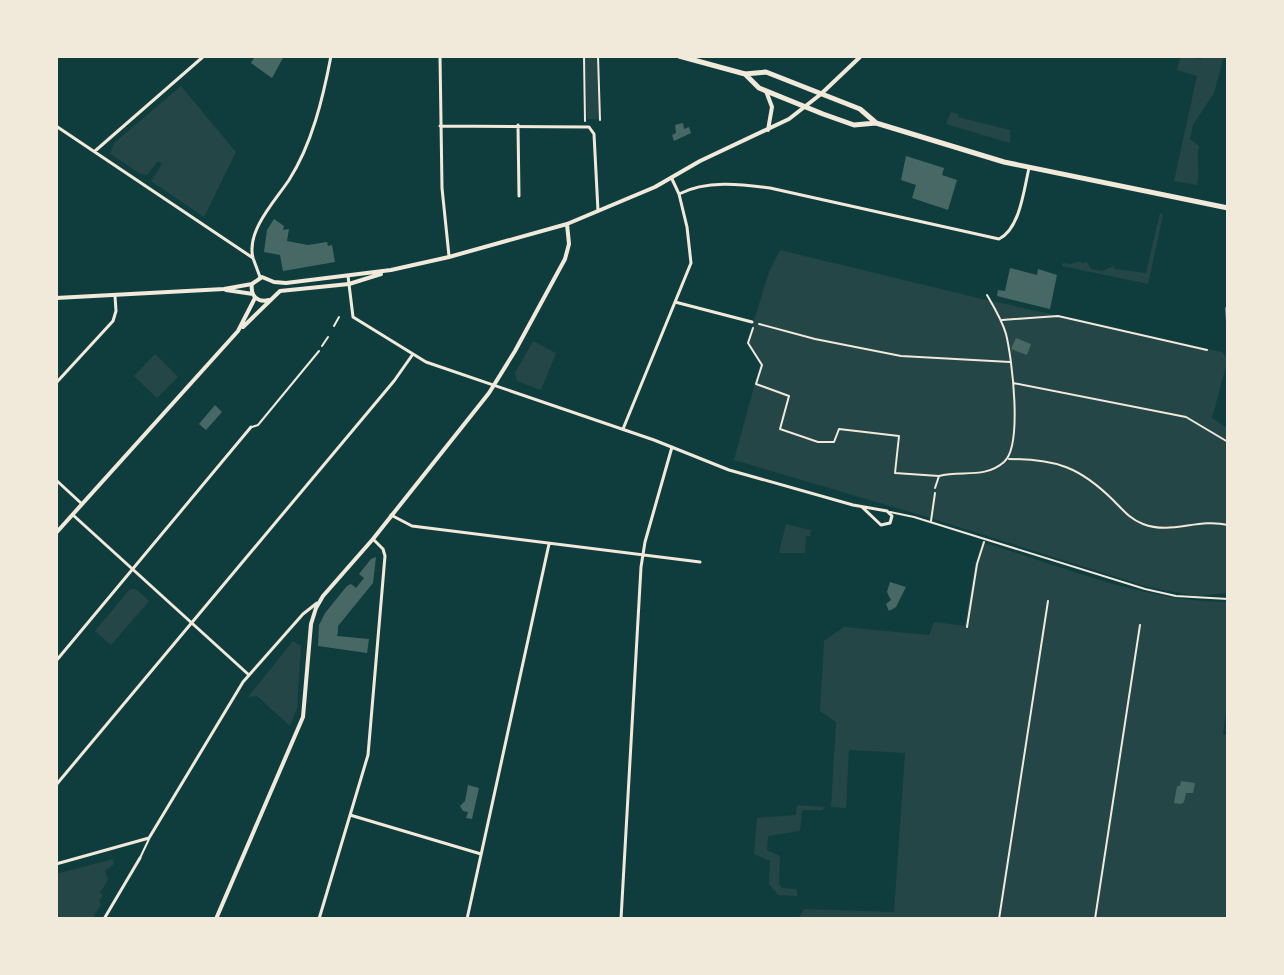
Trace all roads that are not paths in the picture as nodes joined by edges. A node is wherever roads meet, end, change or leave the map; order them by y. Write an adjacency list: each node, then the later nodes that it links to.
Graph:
1 (204, 56): 15 (street)
2 (331, 56): 24 (street)
3 (440, 56): 13 (street)
4 (682, 56): 6 (main road)
5 (861, 56): 8 (street)
6 (745, 74): 7 (main road); 8 (main road)
7 (766, 91): 9 (main road); 14 (street)
8 (821, 94): 9 (street); 10 (main road)
9 (806, 107): 10 (main road); 14 (street)
10 (876, 123): 16 (main road)
11 (518, 125): 13 (street); 19 (street); 21 (street)
12 (56, 126): 15 (street)
13 (440, 126): 23 (street)
14 (768, 130): 17 (street)
15 (95, 151): 24 (street)
16 (1029, 168): 18 (street); 20 (main road)
17 (672, 179): 18 (street); 21 (street)
18 (679, 194): 37 (street)
19 (519, 196)
20 (1228, 208)
21 (598, 211): 22 (street)
22 (567, 224): 23 (street); 45 (street)
23 (449, 257): 25 (street)
24 (253, 258): 27 (street)
25 (391, 270): 26 (street); 30 (street)
26 (348, 276): 28 (street); 30 (street)
27 (260, 277): 28 (street); 29 (street)
28 (274, 282): 32 (street)
29 (252, 284): 31 (street); 34 (street)
30 (349, 284): 32 (street); 43 (street)
31 (224, 289): 33 (street); 34 (street)
32 (275, 293): 36 (street)
33 (115, 296): 35 (street); 44 (street)
34 (254, 296): 36 (street); 40 (street)
35 (56, 298)
36 (269, 300): 40 (street)
37 (675, 302): 39 (street); 47 (street)
38 (1227, 308): 41 (street)
39 (753, 322)
40 (238, 331): 51 (street)
41 (1228, 336)
42 (319, 351): 46 (lane)
43 (413, 354): 45 (street); 65 (street)
44 (56, 383)
45 (494, 386): 47 (street); 55 (street)
46 (251, 427): 62 (street)
47 (623, 429): 48 (street)
48 (672, 447): 52 (street); 60 (street)
49 (56, 480): 51 (street)
50 (935, 493): 56 (lane)
51 (82, 504): 54 (street)
52 (862, 507): 53 (street); 53 (street)
53 (887, 511): 56 (lane)
54 (73, 515): 57 (street); 62 (street)
55 (391, 515): 58 (street); 59 (street)
56 (931, 523): 63 (lane)
57 (56, 533)
58 (373, 539): 64 (street); 69 (street)
59 (549, 544): 60 (street); 71 (street)
60 (643, 556): 61 (street); 78 (street)
61 (700, 562)
62 (133, 569): 65 (street); 66 (street)
63 (1228, 599)
64 (320, 601): 67 (street); 75 (street)
65 (191, 622): 67 (street); 68 (street)
66 (56, 661)
67 (249, 675): 70 (street)
68 (56, 785)
69 (350, 815): 71 (street); 76 (street)
70 (149, 838): 72 (lane); 73 (street)
71 (481, 855): 77 (street)
72 (140, 858): 74 (street)
73 (56, 864)
74 (104, 919)
75 (216, 919)
76 (319, 919)
77 (467, 919)
78 (621, 919)

